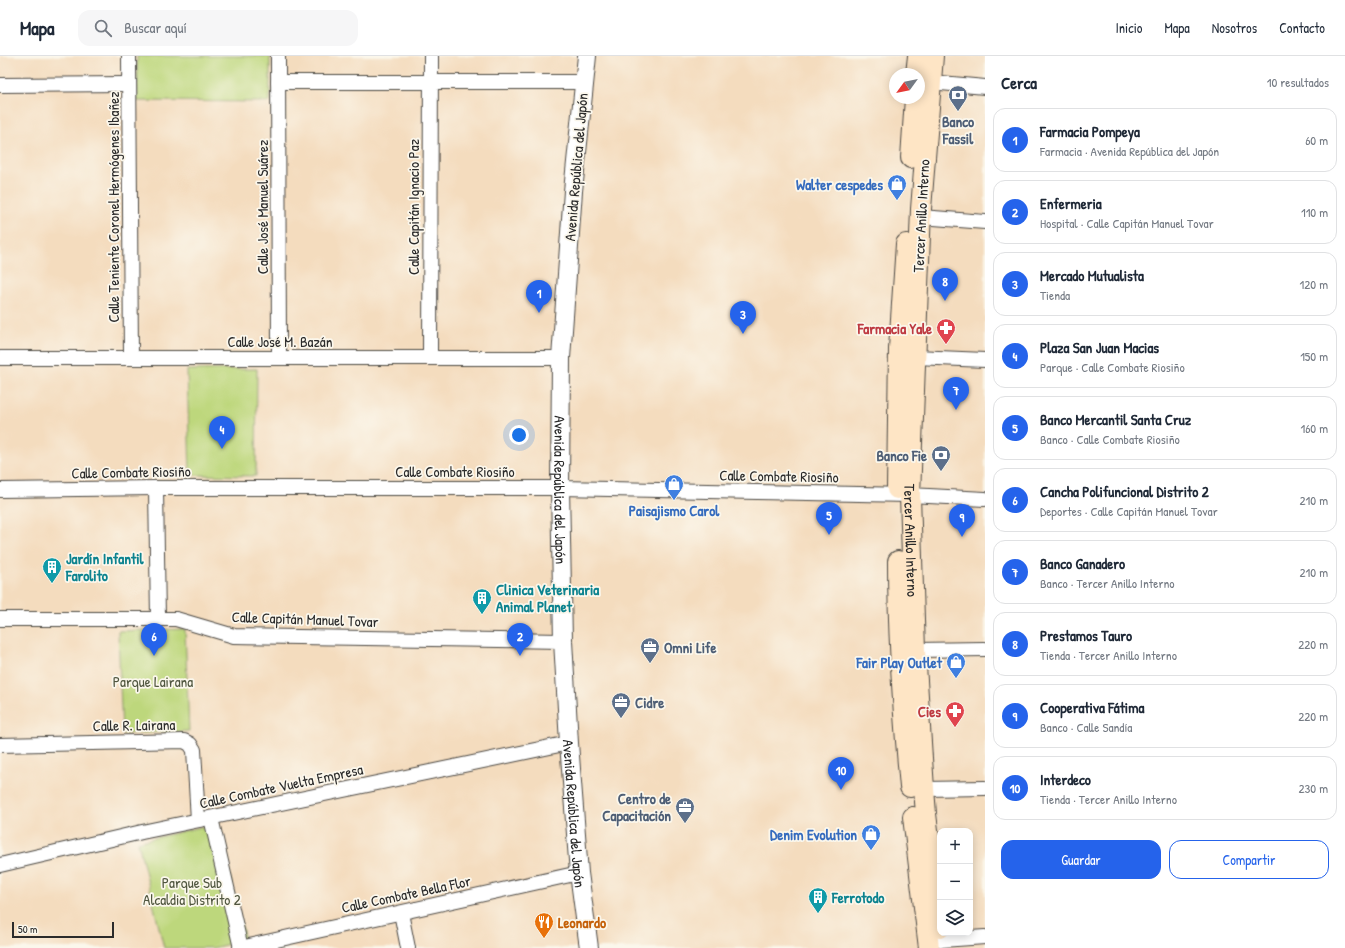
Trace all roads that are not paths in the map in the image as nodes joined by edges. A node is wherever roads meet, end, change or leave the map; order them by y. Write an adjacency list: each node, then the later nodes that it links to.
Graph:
1 (129, 56): 13 (street, Calle Teniente Coronel Hermógenes Ibañez)
2 (278, 56): 10 (street, Calle José Manuel Suárez)
3 (431, 56): 11 (street, Calle Capitán Ignacio Paz)
4 (587, 56): 12 (street, Avenida República del Japón)
5 (918, 56): 7 (main road, Tercer Anillo Interno)
6 (932, 56): 8 (main road, Tercer Anillo Interno)
7 (921, 68)
8 (925, 73)
9 (925, 78): 15 (street)
10 (278, 82): 11 (street); 23 (street, Calle José Manuel Suárez)
11 (431, 82): 12 (street); 24 (street, Calle Capitán Ignacio Paz)
12 (584, 82): 25 (street, Avenida República del Japón)
13 (130, 84): 14 (street); 22 (street, Calle Teniente Coronel Hermógenes Ibañez)
14 (0, 85)
15 (985, 87)
16 (915, 104): 30 (main road, Tercer Anillo Interno)
17 (923, 104): 18 (main road, Tercer Anillo Interno)
18 (921, 217): 19 (street); 20 (main road, Tercer Anillo Interno)
19 (985, 222)
20 (915, 357): 26 (street); 30 (main road, Tercer Anillo Interno)
21 (0, 358): 22 (street, Calle José M. Bazán)
22 (131, 358): 23 (street, Calle José M. Bazán)
23 (279, 358): 24 (street, Calle José M. Bazán)
24 (430, 358): 25 (street, Calle José M. Bazán)
25 (560, 358): 28 (street, Avenida República del Japón)
26 (985, 360)
27 (156, 488): 28 (street, Calle Combate Riosiño); 29 (street, Calle Combate Riosiño); 33 (street)
28 (560, 488): 30 (street, Calle Combate Riosiño); 34 (street, Avenida República del Japón)
29 (0, 490)
30 (903, 496): 31 (street, Calle Combate Riosiño); 36 (main road, Tercer Anillo Interno); 46 (main road, Tercer Anillo Interno)
31 (985, 499)
32 (0, 619): 33 (street, Calle Capitán Manuel Tovar)
33 (158, 619): 34 (street, Calle Capitán Manuel Tovar)
34 (563, 641): 37 (street, Avenida República del Japón)
35 (985, 649): 36 (street)
36 (915, 650): 40 (main road, Tercer Anillo Interno)
37 (569, 743): 41 (street, Calle Combate Vuelta Empresa); 43 (street, Avenida República del Japón)
38 (0, 745): 41 (street, Calle R. Lairana)
39 (985, 788): 40 (street)
40 (924, 789): 46 (main road, Tercer Anillo Interno)
41 (205, 819): 42 (street, Calle Combate Vuelta Empresa); 48 (street, Calle R. Lairana)
42 (0, 865)
43 (580, 874): 44 (street, Calle Combate Bella Flor); 50 (street, Avenida República del Japón)
44 (400, 912): 47 (street, Calle Combate Bella Flor); 49 (street)
45 (985, 937): 46 (street)
46 (939, 939)
47 (275, 944): 48 (street, Calle Combate Bella Flor)
48 (241, 948)
49 (408, 948)
50 (589, 948)

